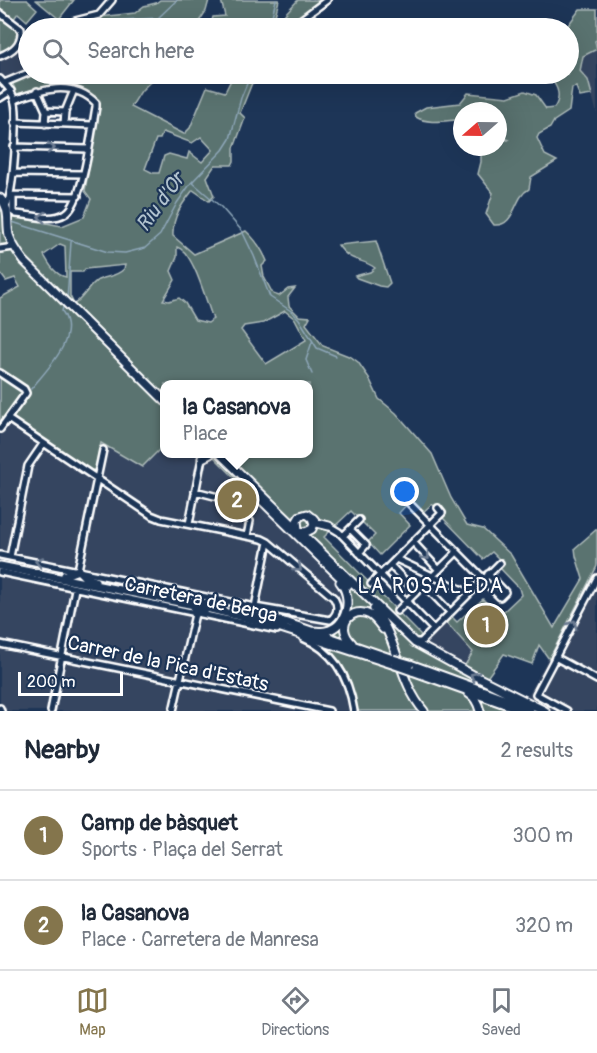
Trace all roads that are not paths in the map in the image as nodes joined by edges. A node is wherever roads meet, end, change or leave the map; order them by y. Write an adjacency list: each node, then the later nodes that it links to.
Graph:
1 (112, 0): 4 (street)
2 (327, 0): 5 (street)
3 (0, 13): 6 (street)
4 (87, 18)
5 (303, 18)
6 (18, 27)
7 (18, 45): 8 (street)
8 (0, 56)
9 (18, 76): 10 (street)
10 (2, 81): 11 (street)
11 (11, 90): 14 (street); 15 (street)
12 (74, 90): 13 (street); 17 (street); 21 (street)
13 (37, 92): 15 (street); 16 (street)
14 (0, 98)
15 (14, 100): 18 (street)
16 (46, 111): 17 (street); 19 (street)
17 (65, 112): 20 (street)
18 (15, 122): 19 (street); 22 (street)
19 (45, 123): 20 (street)
20 (64, 124): 21 (street)
21 (93, 125): 23 (street)
22 (14, 147): 23 (street, one-way to 23); 24 (street)
23 (88, 149): 25 (street)
24 (13, 173): 25 (street); 26 (street)
25 (83, 174): 27 (street)
26 (11, 196): 27 (street); 27 (street, one-way to 26); 28 (street)
27 (78, 196)
28 (4, 204): 29 (main road)
29 (14, 247): 30 (street); 32 (main road)
30 (0, 249)
31 (0, 373): 33 (street)
32 (160, 396)
33 (8, 419): 34 (street); 35 (street)
34 (0, 429)
35 (43, 444): 40 (street); 63 (street)
36 (103, 450): 40 (street)
37 (203, 458): 41 (street)
38 (220, 458): 43 (main road)
39 (220, 458): 45 (main road)
40 (97, 480): 49 (street); 72 (street)
41 (198, 492): 49 (street); 55 (street)
42 (409, 503): 51 (street)
43 (269, 507): 54 (main road); 65 (main road)
44 (438, 508): 51 (street)
45 (279, 510): 46 (main road); 54 (main road)
46 (301, 516): 47 (main road); 54 (main road)
47 (312, 518): 50 (main road); 52 (main road)
48 (359, 520): 53 (street)
49 (189, 524): 55 (street)
50 (329, 526): 52 (main road); 56 (street)
51 (429, 526): 58 (street); 61 (street)
52 (311, 529): 54 (main road); 59 (main road)
53 (350, 529): 56 (street); 60 (street)
54 (299, 531): 59 (main road); 65 (main road)
55 (248, 536): 57 (street)
56 (343, 536): 60 (street)
57 (268, 542): 85 (street); 85 (street, Carretera de Berga, one-way to 85)
58 (413, 542): 64 (street); 69 (street, one-way to 69)
59 (322, 552): 87 (main road)
60 (359, 553): 73 (street)
61 (456, 553): 69 (street); 75 (street)
62 (0, 555): 63 (street, Carretera de Berga)
63 (10, 557): 72 (street, Carretera de Berga, one-way to 63)
64 (396, 559): 68 (street); 74 (street)
65 (323, 562): 93 (main road); 97 (main road)
66 (500, 563): 75 (street)
67 (0, 564): 70 (main road); 72 (main road)
68 (390, 565): 73 (street); 81 (street)
69 (439, 570): 74 (street)
70 (29, 572): 72 (main road); 77 (main road)
71 (0, 573): 80 (street, Carretera de Berga)
72 (77, 573): 77 (main road); 85 (street, Carretera de Berga)
73 (380, 575): 78 (street); 84 (street)
74 (432, 576): 79 (street); 82 (street)
75 (484, 578): 82 (street)
76 (597, 578): 99 (street, one-way to 76)
77 (98, 584): 83 (main road); 86 (main road)
78 (371, 584)
79 (424, 585): 81 (street); 89 (street)
80 (75, 589): 86 (street, Carretera de Berga); 98 (street)
81 (416, 592): 84 (street)
82 (469, 594): 89 (street)
83 (164, 596): 86 (main road); 90 (main road)
84 (407, 602): 88 (street); 92 (street)
85 (255, 607): 91 (main road)
86 (194, 609): 100 (main road); 103 (street); 108 (street, Carretera de Berga)
87 (379, 609): 94 (main road); 109 (main road)
88 (397, 611)
89 (450, 612): 92 (street)
90 (242, 613): 91 (main road); 100 (main road)
91 (288, 623): 93 (main road)
92 (433, 629): 94 (street)
93 (311, 631): 96 (main road)
94 (418, 642): 114 (main road, one-way to 94)
95 (0, 644): 98 (street, Carrer de la Pica d'Estats)
96 (354, 645): 97 (main road); 100 (main road)
97 (395, 648): 109 (main road)
98 (62, 657): 103 (street, Carrer de la Pica d'Estats); 105 (street)
99 (555, 657): 102 (street); 115 (street)
100 (394, 662): 101 (main road, bridge)
101 (411, 667): 104 (main road); 112 (main road); 113 (main road)
102 (597, 680)
103 (180, 681): 106 (street); 107 (street, Carrer de la Pica d'Estats)
104 (456, 685): 110 (main road); 111 (main road)
105 (51, 711)
106 (173, 711)
107 (329, 711)
108 (354, 711)
109 (426, 711)
110 (480, 711)
111 (523, 711)
112 (531, 711)
113 (537, 711)
114 (545, 711)
115 (567, 711)

